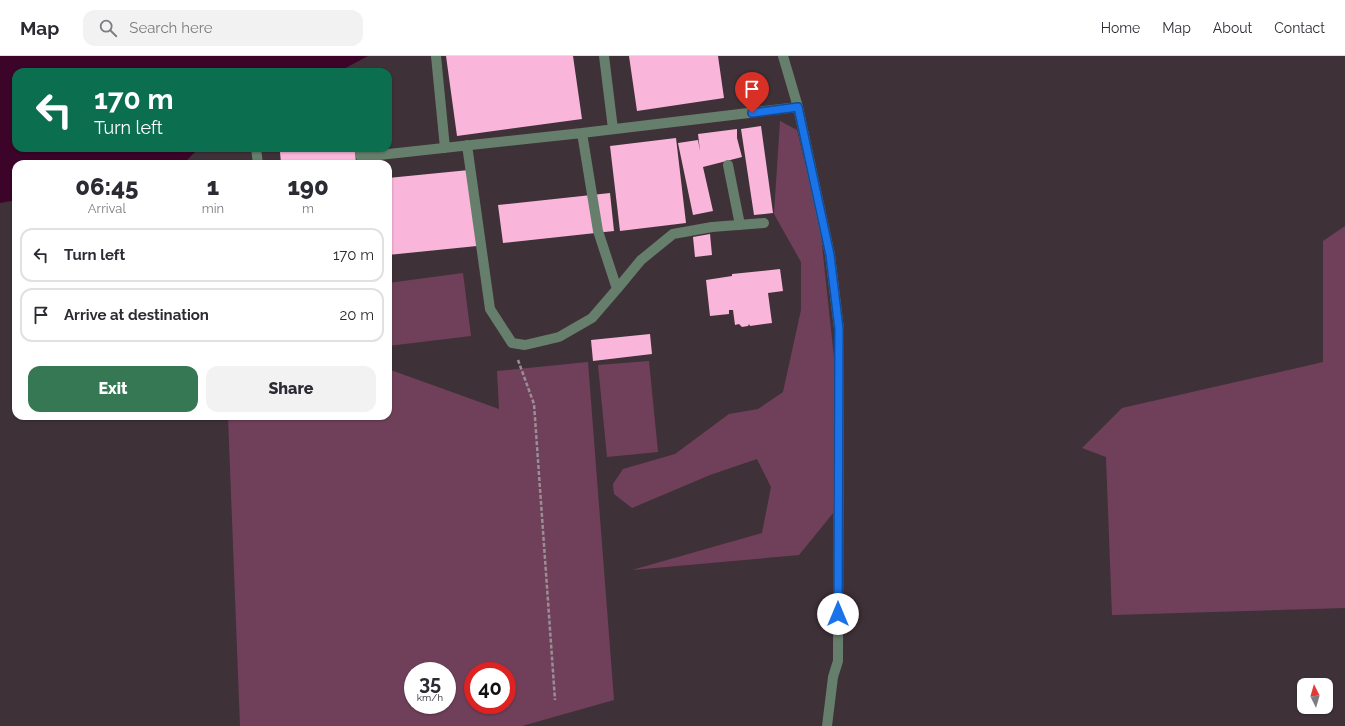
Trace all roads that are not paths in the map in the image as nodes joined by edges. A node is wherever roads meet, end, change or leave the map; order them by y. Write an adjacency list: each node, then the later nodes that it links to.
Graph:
1 (436, 56): 8 (street)
2 (604, 56): 5 (street)
3 (783, 56): 4 (street)
4 (798, 107): 5 (street); 14 (street)
5 (613, 129): 6 (street)
6 (582, 133): 7 (street); 13 (street)
7 (467, 145): 8 (street); 13 (street)
8 (445, 148): 9 (street)
9 (359, 152)
10 (728, 165): 12 (street)
11 (764, 223): 12 (street)
12 (740, 225): 13 (street)
13 (617, 289)
14 (827, 726)

